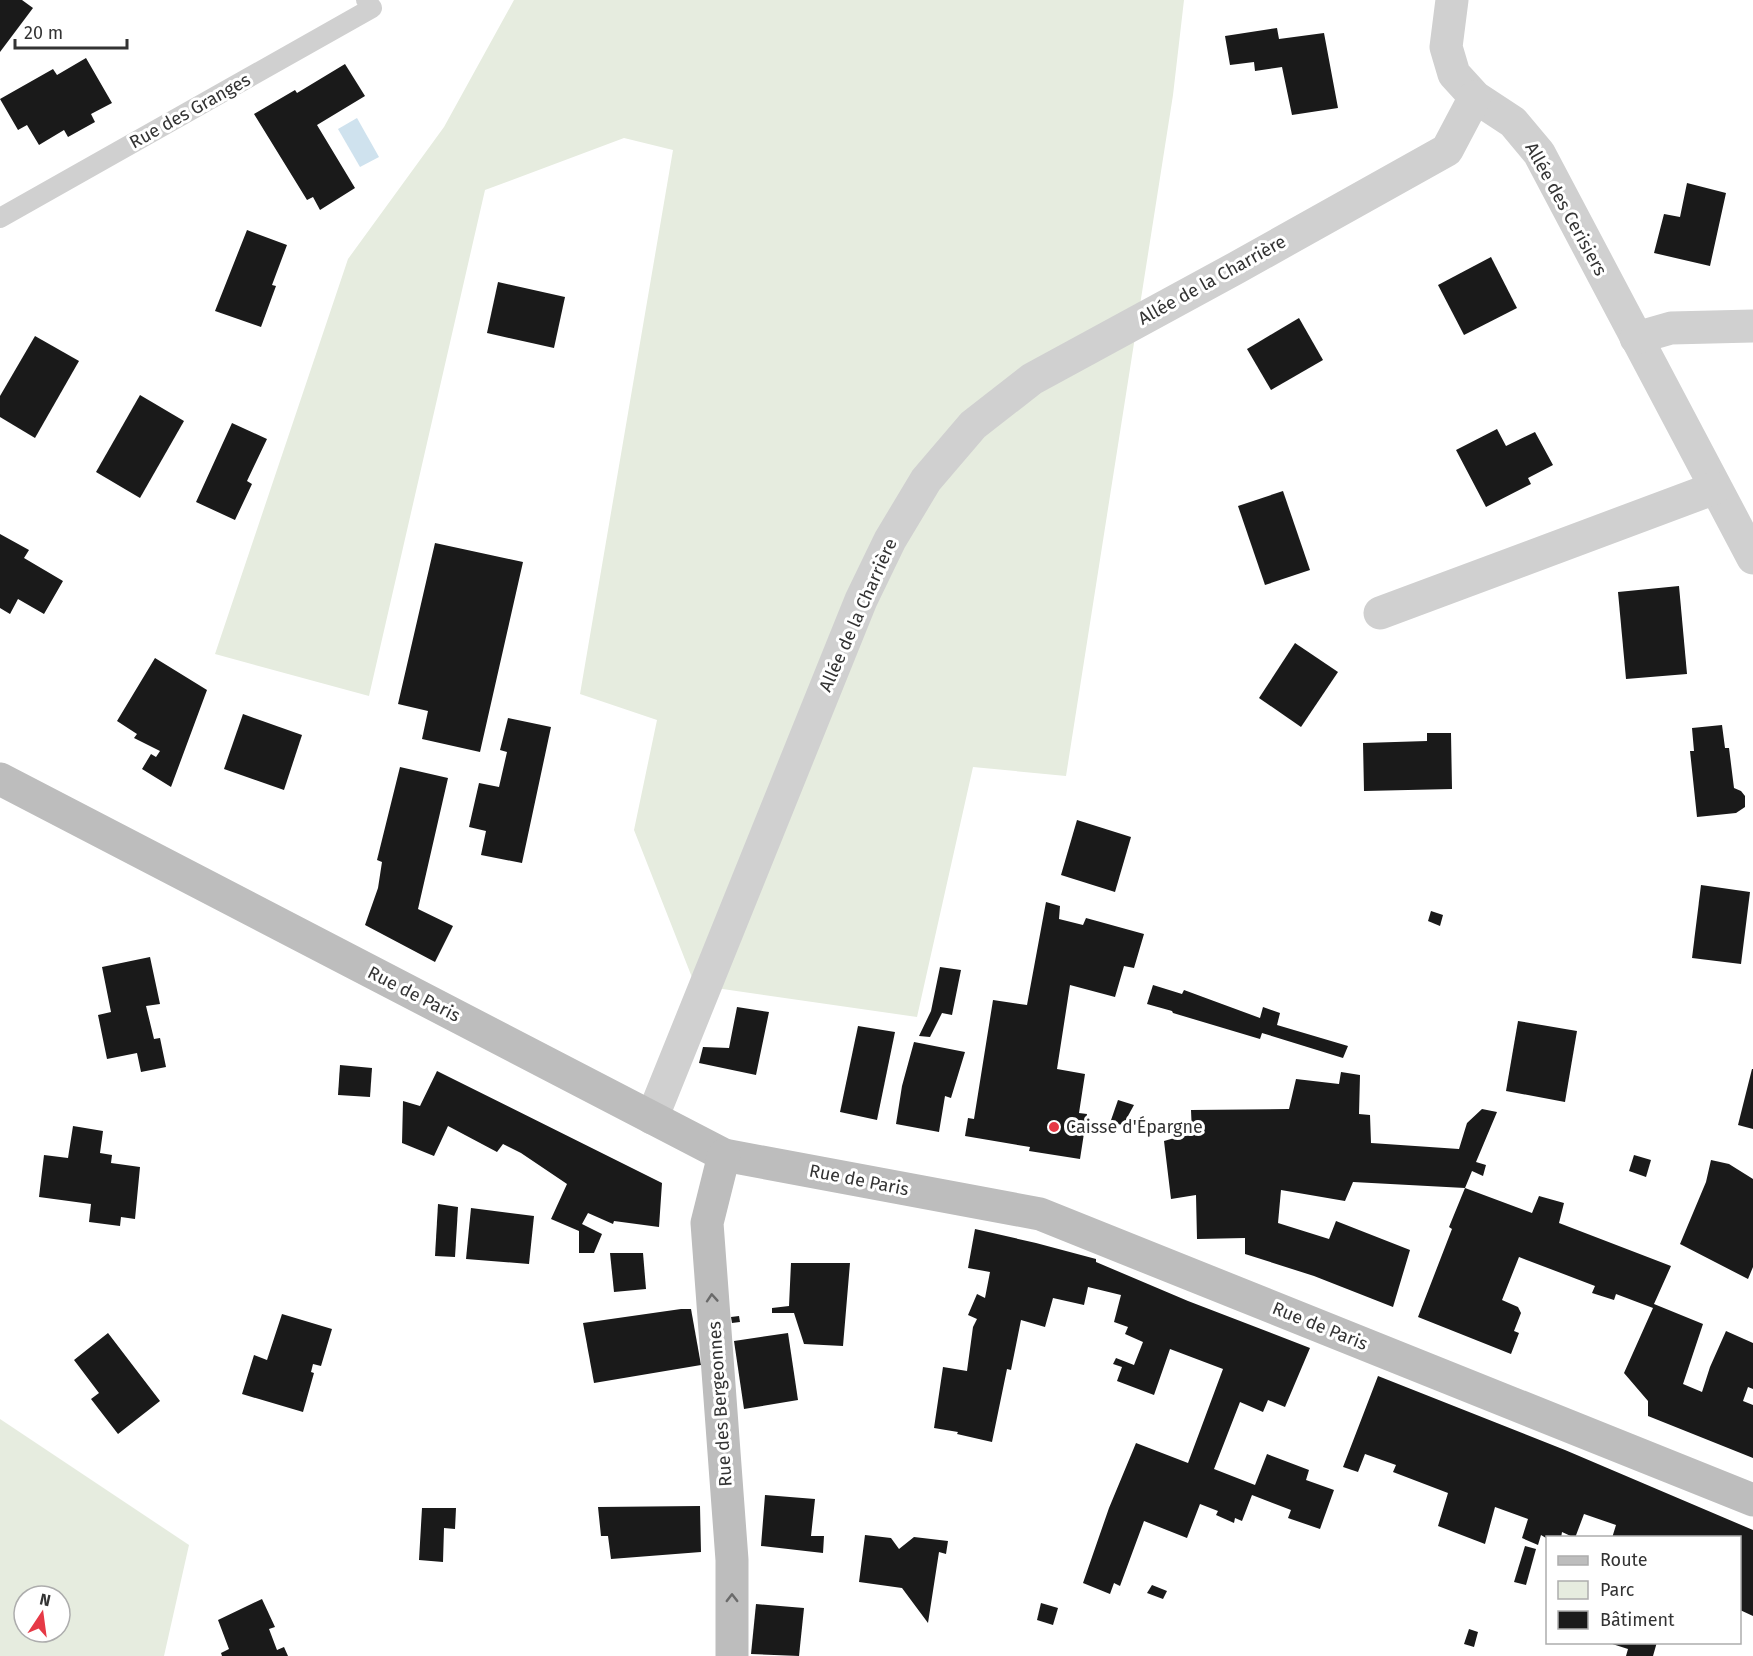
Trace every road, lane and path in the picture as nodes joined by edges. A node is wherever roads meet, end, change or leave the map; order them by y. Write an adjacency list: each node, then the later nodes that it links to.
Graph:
1 (366, 0): 4 (lane, Rue des Granges)
2 (1452, 0): 3 (street, Allée des Cerisiers)
3 (1475, 97): 6 (street, Allée des Cerisiers); 11 (street, Allée de la Charrière)
4 (0, 218)
5 (1753, 326): 6 (street)
6 (1636, 338): 7 (street, Allée des Cerisiers)
7 (1715, 488): 8 (street, Allée des Cerisiers); 9 (street)
8 (1753, 558)
9 (1380, 613)
10 (0, 779): 11 (main road, Rue de Paris)
11 (652, 1118): 12 (main road, Rue de Paris)
12 (724, 1155): 13 (main road, Rue de Paris); 14 (main road, Rue des Bergeonnes, one-way to 12)
13 (1753, 1500)
14 (732, 1656)

